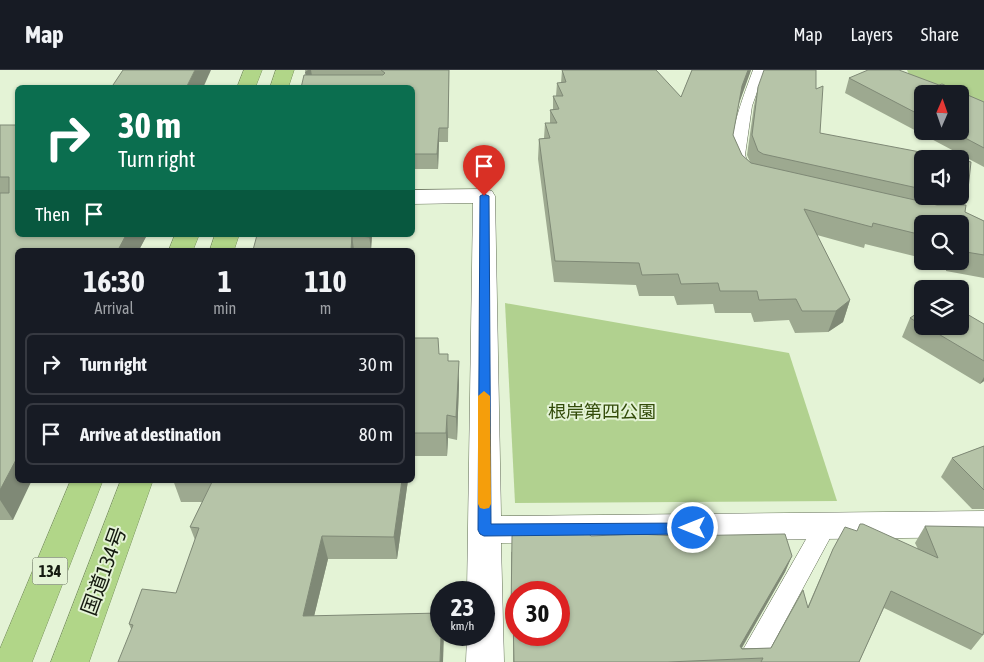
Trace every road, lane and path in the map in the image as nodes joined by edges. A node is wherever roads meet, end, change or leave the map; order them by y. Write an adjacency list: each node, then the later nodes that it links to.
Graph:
1 (253, 70): 4 (highway)
2 (285, 70): 5 (highway)
3 (759, 70): 6 (lane)
4 (247, 85)
5 (280, 85)
6 (752, 179)
7 (415, 197): 12 (street)
8 (86, 483): 13 (highway, 134)
9 (136, 483): 14 (highway, 国道134号)
10 (984, 524): 11 (street)
11 (825, 527): 12 (street); 16 (lane)
12 (484, 530): 15 (street)
13 (13, 662)
14 (70, 662)
15 (485, 662)
16 (749, 662)

